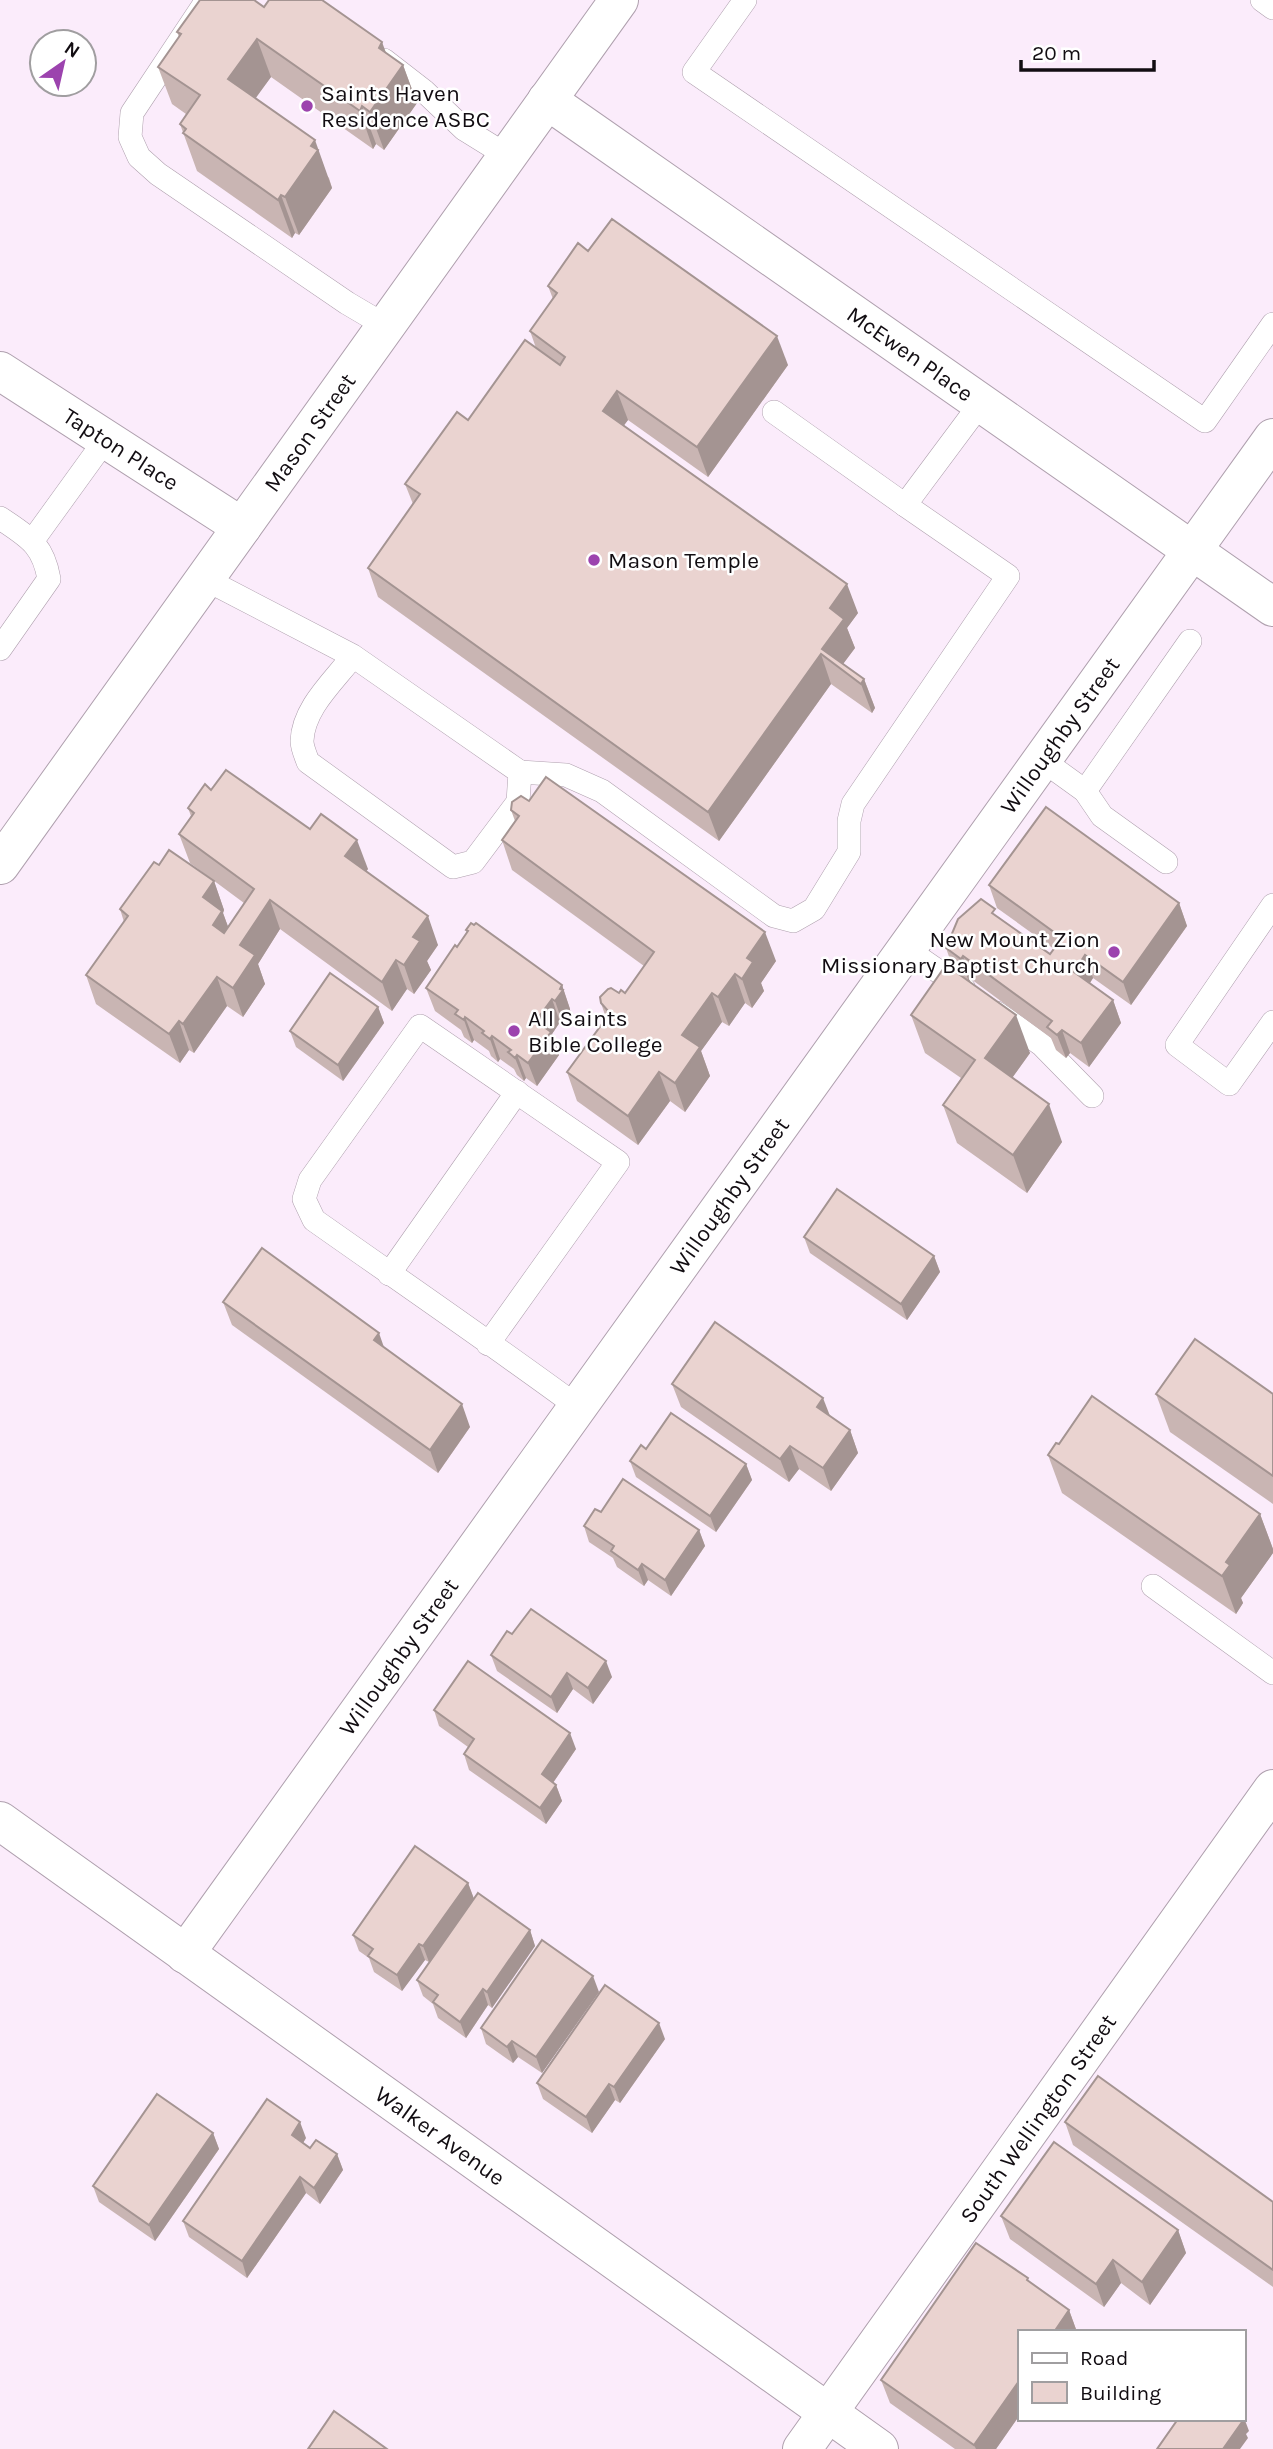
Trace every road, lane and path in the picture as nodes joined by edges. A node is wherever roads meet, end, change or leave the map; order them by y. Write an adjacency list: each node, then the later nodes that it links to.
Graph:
1 (207, 0): 10 (lane)
2 (619, 0): 7 (street, Mason Street)
3 (745, 0): 9 (lane)
4 (1262, 0): 5 (lane)
5 (1273, 8)
6 (365, 46): 8 (lane)
7 (547, 100): 8 (street, Mason Street); 12 (street, McEwen Place)
8 (506, 155): 10 (street, Mason Street)
9 (1273, 324)
10 (386, 326): 18 (street, Mason Street)
11 (0, 370): 15 (street, Tapton Place)
12 (981, 403): 16 (lane); 20 (street, McEwen Place)
13 (774, 412): 16 (lane)
14 (1273, 438): 20 (street, Willoughby Street)
15 (106, 439): 18 (street, Tapton Place); 19 (lane)
16 (905, 505): 27 (lane)
17 (0, 518): 19 (lane)
18 (242, 527): 21 (street, Mason Street)
19 (33, 540): 24 (lane)
20 (1193, 550): 22 (street, McEwen Place); 26 (street, Willoughby Street)
21 (205, 579): 25 (lane); 30 (street, Mason Street)
22 (1273, 607)
23 (1191, 641): 28 (lane)
24 (0, 649)
25 (353, 656): 27 (lane); 27 (lane)
26 (1042, 760): 28 (lane); 32 (street, Willoughby Street)
27 (520, 772)
28 (1085, 791): 29 (lane)
29 (1166, 862)
30 (0, 865)
31 (1273, 905): 33 (lane)
32 (906, 948): 35 (lane); 38 (street, Willoughby Street)
33 (1273, 1022)
34 (517, 1093): 36 (lane); 36 (lane); 37 (lane)
35 (1092, 1096)
36 (390, 1273): 37 (lane)
37 (488, 1344): 38 (lane)
38 (578, 1407): 43 (street, Willoughby Street)
39 (1153, 1586): 40 (lane)
40 (1273, 1673)
41 (1273, 1789): 44 (street, South Wellington Street)
42 (0, 1821): 43 (street, Walker Avenue)
43 (185, 1954): 44 (street, Walker Avenue)
44 (828, 2412): 45 (street, South Wellington Street); 46 (street, Walker Avenue)
45 (802, 2449)
46 (879, 2449)

